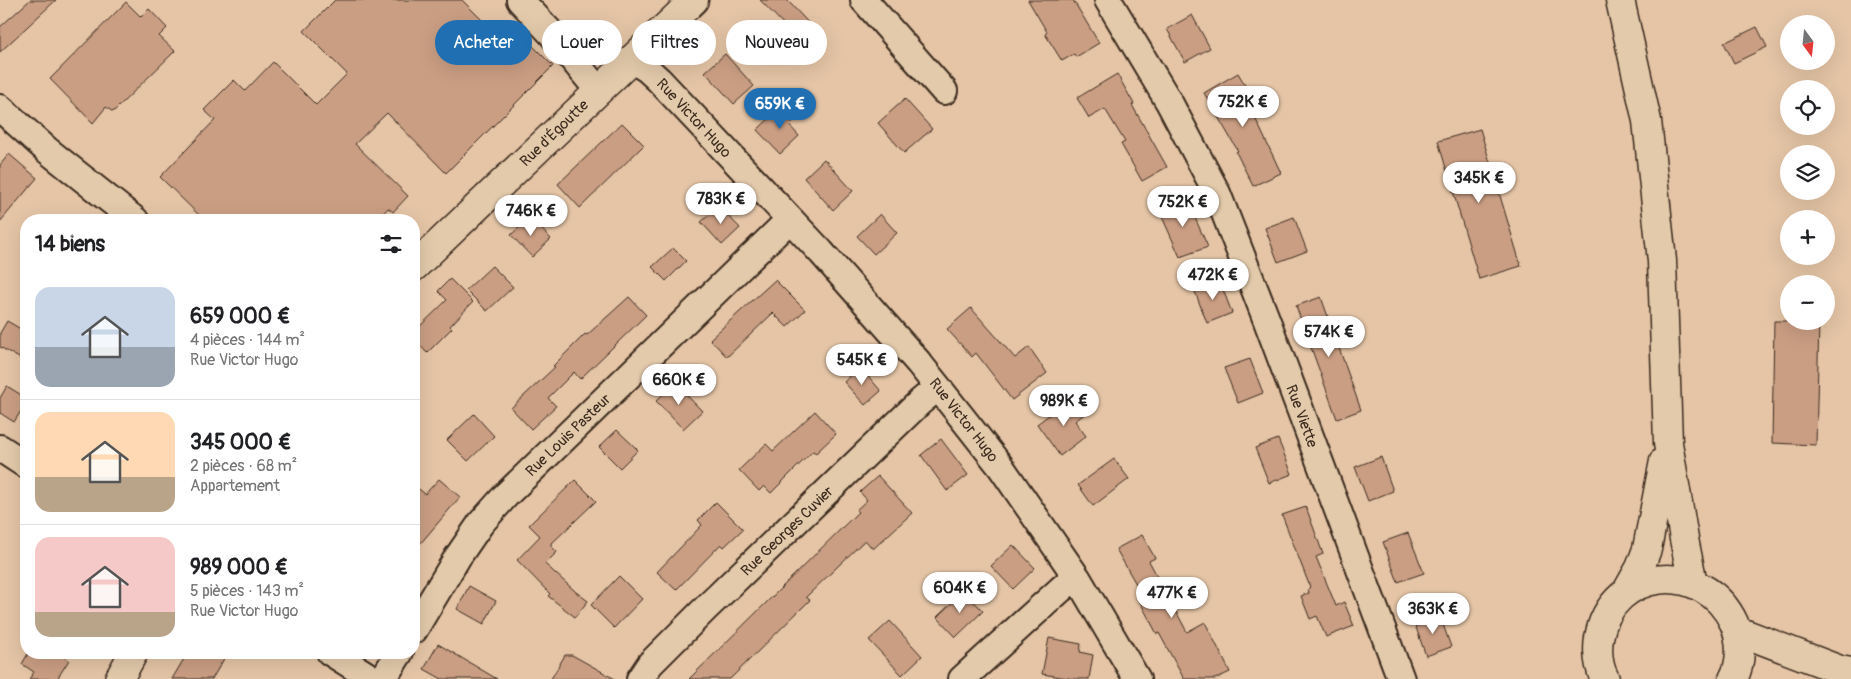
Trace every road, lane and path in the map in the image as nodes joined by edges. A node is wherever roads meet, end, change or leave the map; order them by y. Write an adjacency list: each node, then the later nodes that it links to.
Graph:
1 (520, 0): 7 (street)
2 (694, 0): 6 (main road, Rue d'Égoutte)
3 (864, 0): 8 (street)
4 (1108, 0): 32 (street, Rue Viette)
5 (1620, 0): 14 (main road)
6 (631, 59): 7 (main road, Rue d'Égoutte); 11 (street, Rue Victor Hugo)
7 (598, 90): 12 (main road, Rue d'Égoutte)
8 (944, 91)
9 (0, 108): 10 (street)
10 (127, 214)
11 (792, 222): 13 (street, Rue Victor Hugo); 20 (street, Rue Louis Pasteur)
12 (420, 261)
13 (938, 387): 17 (street, Rue Victor Hugo); 29 (street, Rue Georges Cuvier)
14 (1668, 442): 18 (main road); 19 (main road)
15 (0, 448): 16 (street)
16 (20, 461)
17 (1078, 580): 30 (street); 31 (street, Rue Victor Hugo)
18 (1693, 582): 19 (main road); 21 (main road)
19 (1628, 591): 33 (main road)
20 (420, 620)
21 (1738, 631): 25 (main road); 34 (main road)
22 (130, 659): 26 (main road)
23 (341, 659): 27 (street)
24 (396, 659): 28 (street)
25 (1851, 672)
26 (119, 679)
27 (373, 679)
28 (384, 679)
29 (640, 679)
30 (962, 679)
31 (1137, 679)
32 (1401, 679)
33 (1605, 679)
34 (1733, 679)

